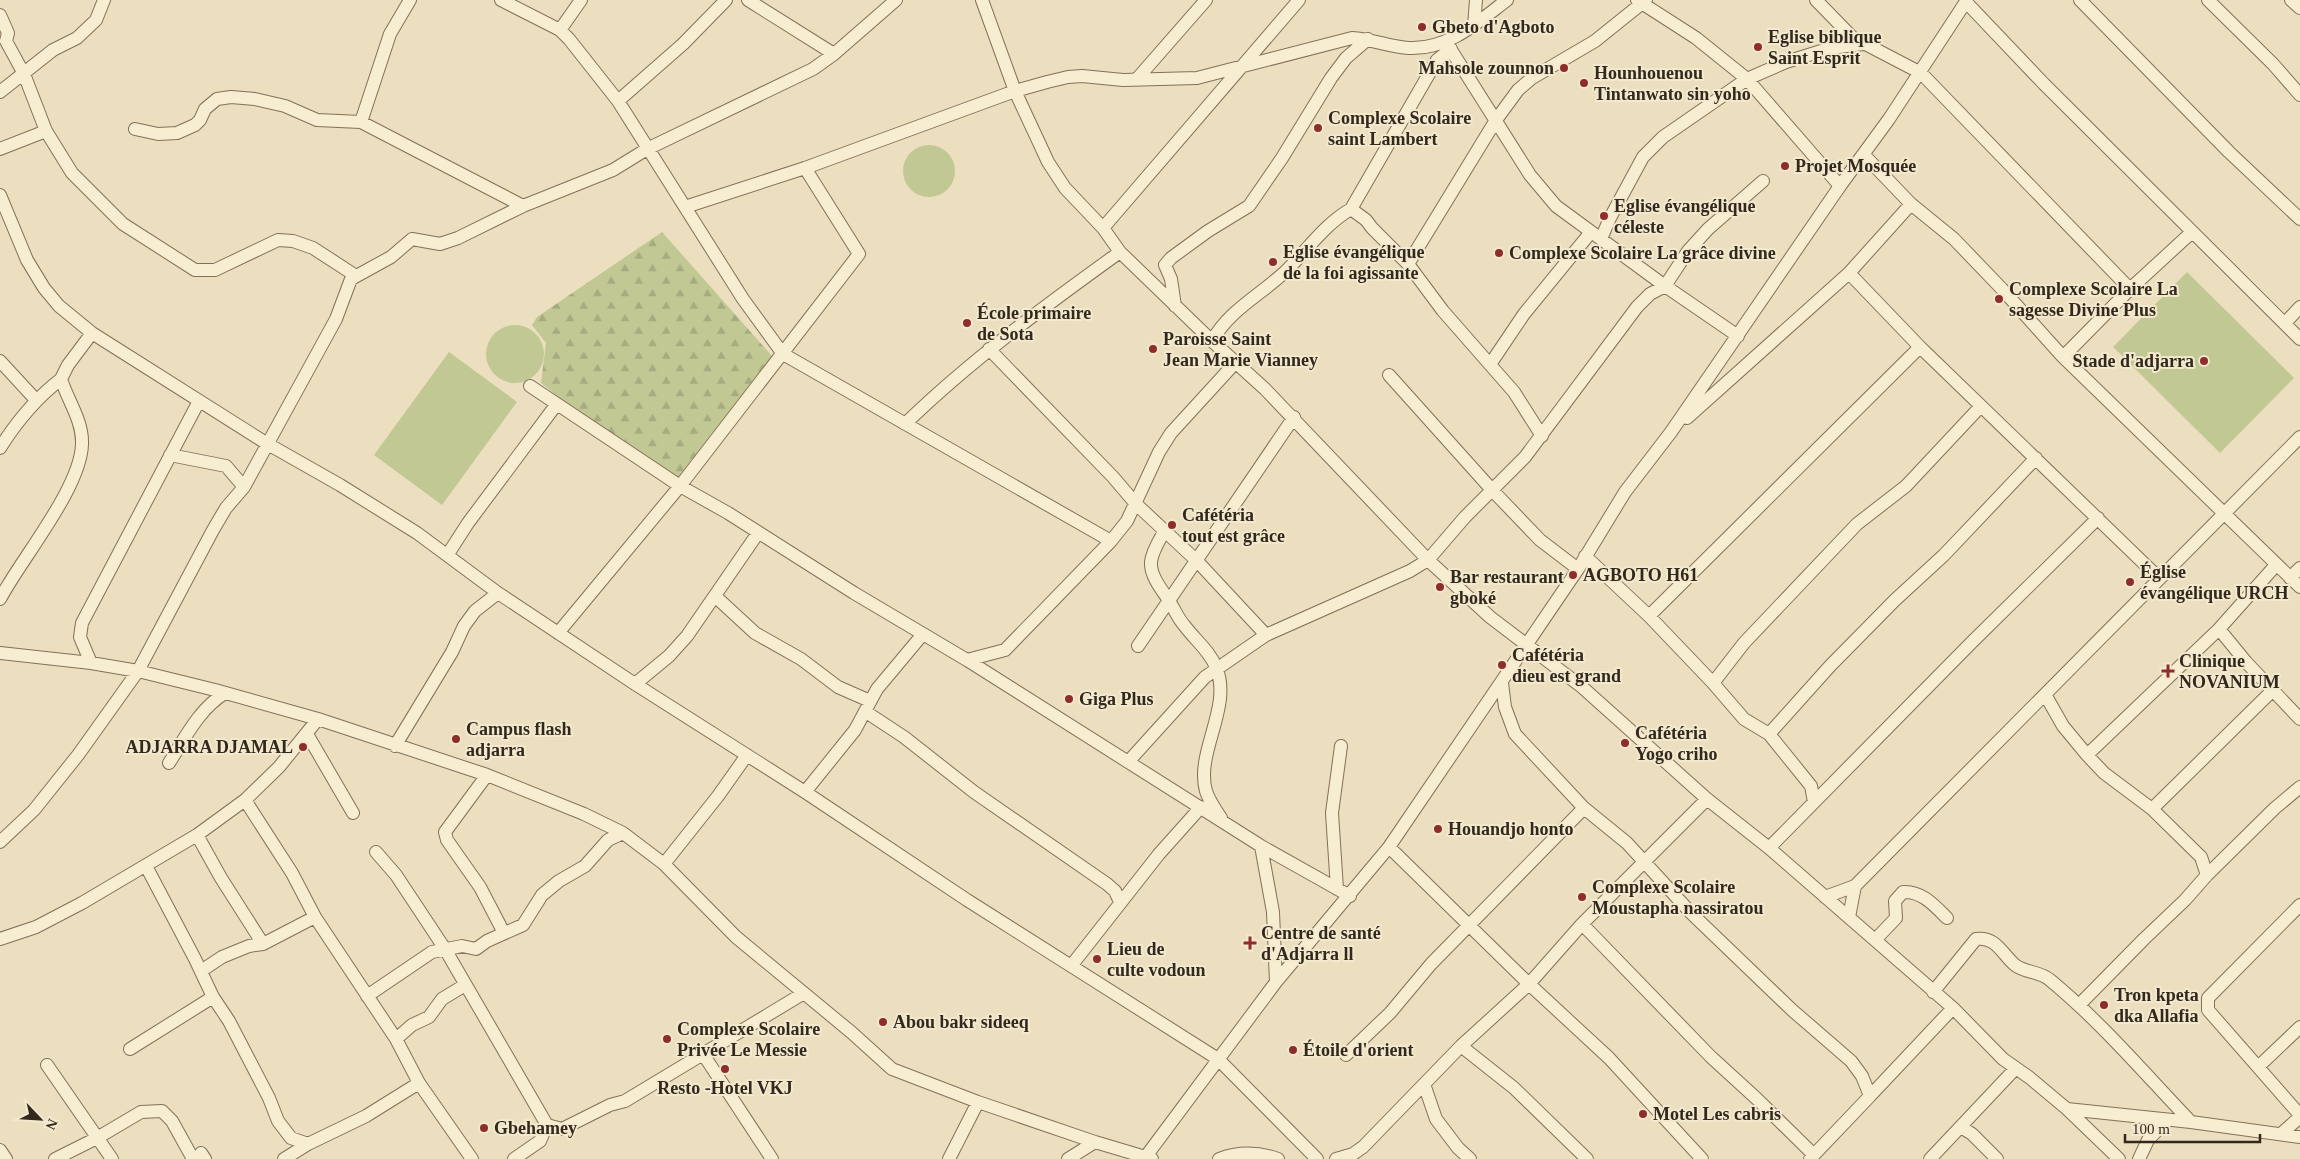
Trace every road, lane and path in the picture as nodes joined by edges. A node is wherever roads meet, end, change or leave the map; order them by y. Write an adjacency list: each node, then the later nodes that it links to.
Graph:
1 (104, 0): 28 (street)
2 (410, 0): 37 (street)
3 (501, 0): 22 (street)
4 (581, 0): 22 (street)
5 (726, 0): 35 (street)
6 (748, 0): 26 (street)
7 (896, 0): 26 (street)
8 (1206, 0): 31 (street)
9 (1299, 0): 27 (street)
10 (1476, 0): 21 (street)
11 (1507, 0): 21 (street)
12 (1816, 0): 24 (street)
13 (2080, 0): 51 (street)
14 (2208, 0): 34 (street)
15 (2291, 0): 19 (street)
16 (983, 1): 32 (street)
17 (1642, 1): 30 (street); 36 (street)
18 (1967, 1): 29 (street); 53 (street)
19 (2300, 8)
20 (0, 15): 28 (street)
21 (1474, 26): 25 (street)
22 (560, 30): 35 (street)
23 (1368, 38): 25 (street); 27 (street); 61 (street)
24 (1863, 44): 29 (street); 30 (street)
25 (1448, 46): 36 (street); 50 (street)
26 (834, 54): 41 (street)
27 (1244, 64): 31 (street); 52 (street)
28 (24, 74): 33 (street); 39 (street)
29 (1921, 74): 42 (street); 60 (street)
30 (1747, 79): 45 (street); 54 (street)
31 (1136, 80): 32 (street)
32 (1015, 91): 43 (street); 52 (street)
33 (0, 92)
34 (2300, 95)
35 (618, 101): 41 (street)
36 (1496, 120): 54 (street); 56 (street)
37 (361, 122): 38 (street); 48 (street)
38 (135, 129)
39 (46, 132): 40 (street); 58 (street)
40 (0, 149)
41 (647, 150): 48 (street); 49 (street)
42 (1864, 155): 45 (street); 47 (street)
43 (805, 168): 49 (street); 70 (street)
44 (1763, 180): 59 (street)
45 (1840, 186): 65 (street)
46 (1, 199): 64 (street)
47 (1911, 204): 57 (street); 71 (street)
48 (523, 206): 58 (street)
49 (685, 207): 70 (street)
50 (1351, 209): 56 (street); 67 (street)
51 (2300, 219)
52 (1103, 228): 55 (street)
53 (2192, 232): 60 (street); 63 (street)
54 (1596, 235): 59 (street); 74 (street)
55 (1120, 252): 61 (street); 69 (street)
56 (1408, 264): 74 (street)
57 (1849, 272): 68 (street); 84 (street)
58 (351, 278): 87 (street)
59 (1665, 286): 65 (street); 85 (street)
60 (2130, 289): 71 (street)
61 (1175, 306): 67 (street)
62 (2300, 307): 63 (street)
63 (2285, 323): 66 (street)
64 (92, 333): 76 (street); 79 (street)
65 (1738, 336): 84 (street)
66 (2300, 339)
67 (1212, 341): 73 (street)
68 (1920, 347): 81 (street); 113 (street)
69 (989, 350): 83 (street); 94 (street)
70 (783, 354): 83 (street); 91 (street)
71 (2063, 357): 95 (street)
72 (0, 362): 78 (street)
73 (1235, 363): 82 (street); 94 (street)
74 (1490, 363): 85 (street)
75 (1389, 375): 93 (street)
76 (61, 379): 78 (street); 111 (street)
77 (530, 386): 80 (street)
78 (36, 400): 88 (street)
79 (199, 401): 87 (street); 89 (street)
80 (556, 405): 91 (street); 100 (street)
81 (1981, 406): 90 (street); 126 (street)
82 (1294, 417): 102 (street); 103 (street)
83 (905, 424): 99 (street)
84 (1671, 432): 101 (street)
85 (1542, 436): 93 (street)
86 (2300, 437): 95 (street)
87 (266, 443): 92 (street); 100 (street)
88 (0, 448)
89 (170, 455): 92 (street); 122 (street)
90 (2036, 458): 96 (street); 135 (street)
91 (680, 486): 98 (street); 115 (street)
92 (244, 487): 124 (street)
93 (1492, 491): 102 (street); 106 (street)
94 (1136, 504): 97 (street); 99 (street)
95 (2224, 514): 104 (street); 107 (street)
96 (2098, 518): 107 (street); 147 (street)
97 (1165, 530): 103 (street); 112 (street)
98 (758, 533): 110 (street); 116 (street)
99 (1111, 541): 121 (street)
100 (448, 554): 109 (street)
101 (1585, 556): 106 (street); 113 (street)
102 (1428, 560): 117 (street); 119 (street)
103 (1197, 561): 112 (street); 117 (street)
104 (2276, 565): 108 (street); 114 (street)
105 (2300, 568): 108 (street)
106 (1578, 569): 119 (street)
107 (2159, 578): 130 (street)
108 (2295, 582)
109 (498, 592): 115 (street); 136 (street)
110 (716, 597): 127 (street); 131 (street)
111 (0, 599)
112 (1170, 602): 118 (street); 123 (street)
113 (1649, 616): 126 (street)
114 (2219, 629): 128 (street); 139 (street)
115 (558, 633): 127 (street)
116 (923, 634): 121 (street); 131 (street)
117 (1266, 635): 123 (street)
118 (1138, 646)
119 (1526, 646): 125 (street); 145 (street)
120 (0, 653): 122 (street)
121 (966, 660): 140 (street)
122 (91, 663): 124 (street)
123 (1217, 668): 140 (street); 152 (street)
124 (138, 671): 129 (street); 155 (street)
125 (1502, 683): 149 (street); 157 (street)
126 (1713, 683): 135 (street)
127 (635, 684): 138 (street)
128 (2272, 691): 133 (street); 150 (street)
129 (225, 692): 132 (street); 141 (street)
130 (2046, 696): 139 (street); 166 (street)
131 (868, 706): 144 (street); 170 (street)
132 (318, 719): 134 (street); 136 (street)
133 (2300, 719)
134 (307, 734): 146 (street); 151 (street)
135 (1769, 734): 147 (street)
136 (395, 746): 142 (street)
137 (1341, 746): 167 (street)
138 (747, 755): 144 (street); 163 (street)
139 (2087, 755): 150 (street)
140 (1128, 762): 148 (street)
141 (169, 763)
142 (487, 775): 153 (street); 177 (street)
143 (2300, 787): 162 (street)
144 (805, 792): 182 (street)
145 (1707, 799): 158 (street); 161 (street)
146 (245, 800): 154 (street); 172 (street)
147 (1814, 802): 158 (street)
148 (1201, 807): 152 (street); 170 (street)
149 (1584, 808): 161 (street); 175 (street)
150 (2152, 809): 160 (street)
151 (353, 813)
152 (1223, 821): 156 (street)
153 (623, 833): 163 (street); 177 (street)
154 (197, 835): 164 (street); 180 (street)
155 (0, 842)
156 (1261, 846): 167 (street); 184 (street)
157 (1389, 847): 168 (street); 175 (street)
158 (1769, 848): 169 (street)
159 (376, 852): 181 (street)
160 (2201, 857): 162 (street); 165 (street)
161 (1644, 862): 176 (street); 205 (street)
162 (2220, 863): 165 (street)
163 (664, 864): 188 (street)
164 (146, 866): 178 (street); 183 (street)
165 (2207, 876): 191 (street)
166 (1855, 886): 169 (street); 173 (street)
167 (1337, 890): 168 (street)
168 (1350, 896): 184 (street)
169 (1825, 897): 173 (street)
170 (1120, 902): 182 (street)
171 (2300, 905): 201 (street)
172 (315, 916): 180 (street); 189 (street)
173 (1848, 917): 179 (street)
174 (1947, 918): 179 (street)
175 (1470, 924): 185 (street); 198 (street)
176 (1582, 924): 185 (street); 220 (street)
177 (504, 933): 181 (street)
178 (0, 939)
179 (1876, 940): 187 (street)
180 (263, 944): 183 (street)
181 (445, 949): 186 (street); 189 (street)
182 (1072, 966): 199 (street)
183 (200, 971): 190 (street)
184 (1276, 982): 199 (street)
185 (1530, 984): 195 (street); 237 (street)
186 (465, 985): 194 (street); 211 (street)
187 (1933, 992): 191 (street); 192 (street)
188 (804, 993): 197 (street); 206 (street)
189 (367, 996): 194 (street)
190 (213, 997): 196 (street); 217 (street)
191 (2078, 1005): 210 (street)
192 (1953, 1008): 202 (street); 205 (street)
193 (2300, 1027): 201 (street)
194 (396, 1039): 203 (street)
195 (1462, 1046): 204 (street); 236 (street)
196 (130, 1049)
197 (703, 1054): 211 (street); 228 (street)
198 (1346, 1055)
199 (1218, 1059): 221 (street); 233 (street)
200 (47, 1066): 215 (street)
201 (2258, 1067): 208 (street)
202 (2014, 1069): 207 (street); 212 (street)
203 (419, 1083): 217 (street); 226 (street)
204 (1424, 1084): 234 (street); 235 (street)
205 (1870, 1096): 220 (street)
206 (978, 1102): 216 (street); 229 (street)
207 (2067, 1109): 209 (street); 240 (street)
208 (2300, 1116): 213 (street)
209 (2167, 1120): 210 (street); 241 (street)
210 (2191, 1122): 213 (street)
211 (547, 1125): 227 (street)
212 (1960, 1127): 238 (street); 239 (street)
213 (2282, 1134): 214 (street)
214 (2300, 1137)
215 (98, 1138): 219 (street); 223 (street); 224 (street)
216 (1095, 1142): 221 (street); 230 (street)
217 (308, 1144): 225 (street)
218 (0, 1150): 222 (street)
219 (200, 1157)
220 (1812, 1157)
221 (1147, 1158)
222 (6, 1159)
223 (55, 1159)
224 (112, 1159)
225 (284, 1159)
226 (472, 1159)
227 (514, 1159)
228 (772, 1159)
229 (949, 1159)
230 (1068, 1159)
231 (1219, 1159): 232 (street)
232 (1278, 1159)
233 (1317, 1159)
234 (1336, 1159)
235 (1470, 1159)
236 (1586, 1159)
237 (1702, 1159)
238 (1930, 1159)
239 (1997, 1159)
240 (2120, 1159)
241 (2139, 1159)

